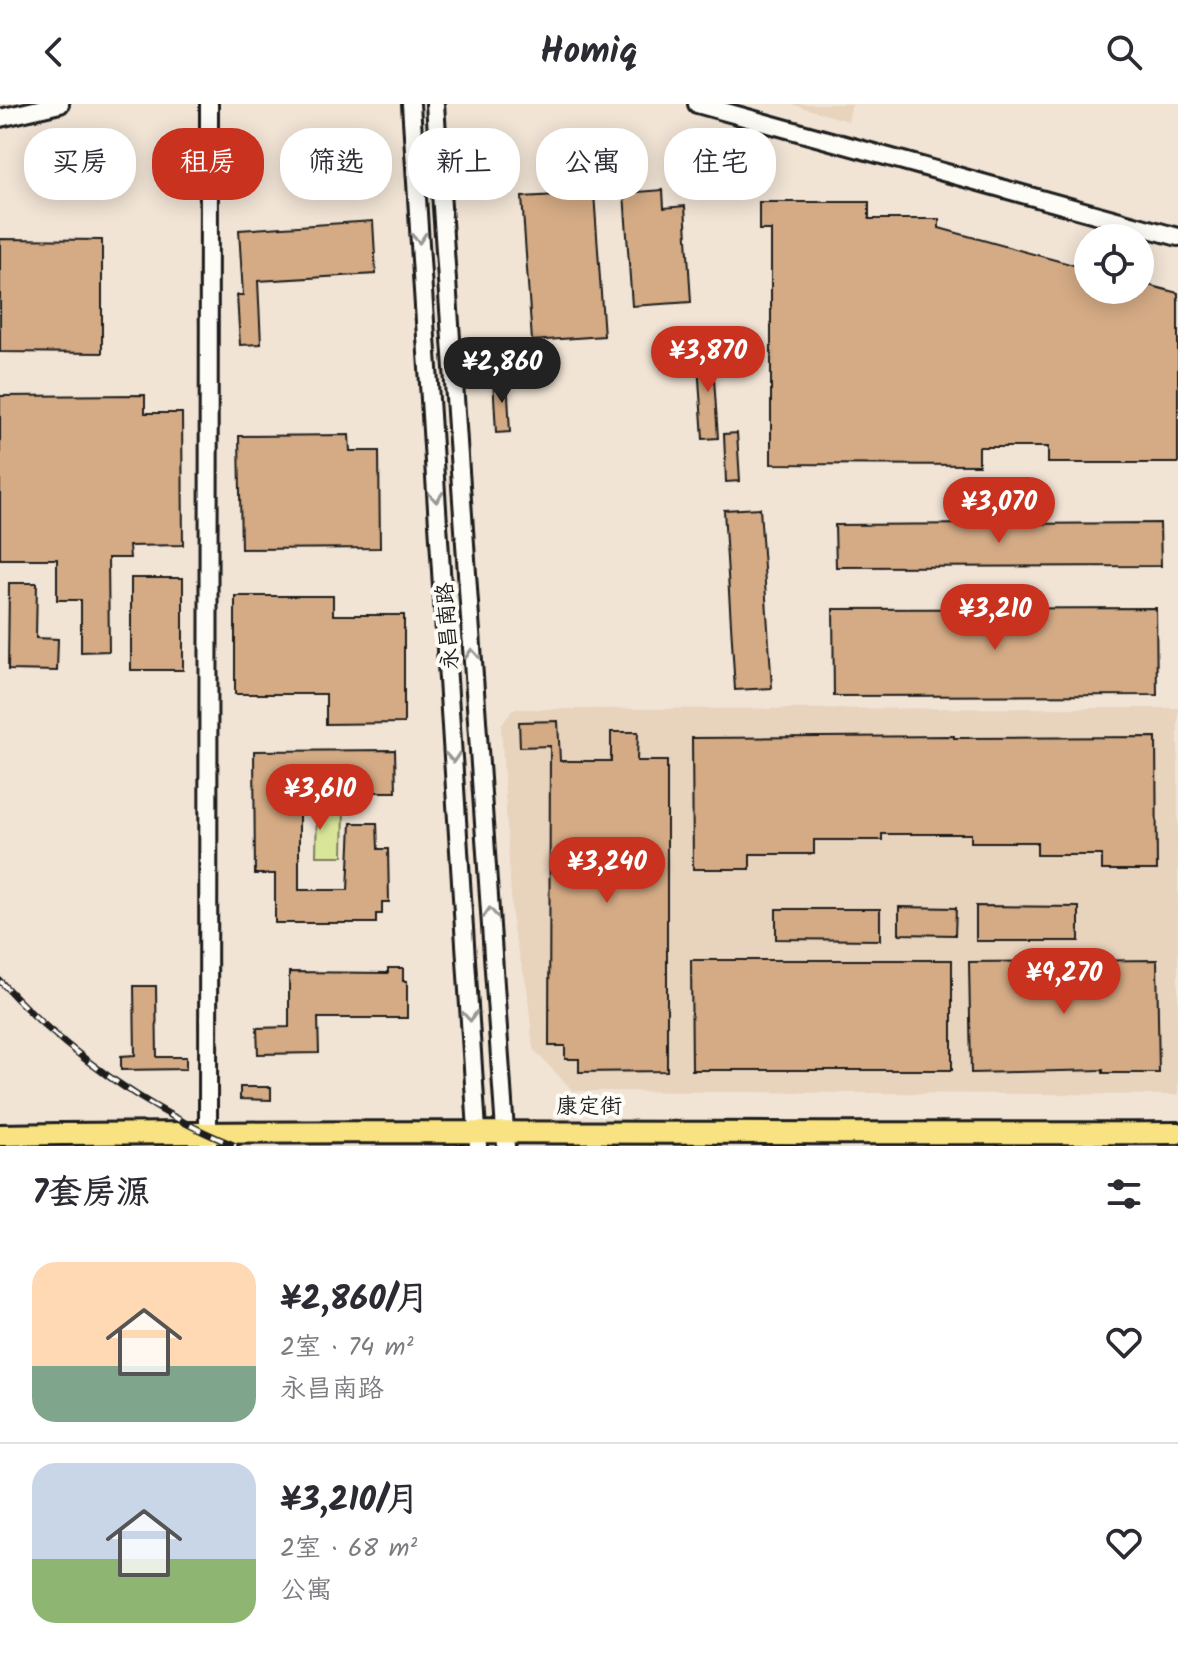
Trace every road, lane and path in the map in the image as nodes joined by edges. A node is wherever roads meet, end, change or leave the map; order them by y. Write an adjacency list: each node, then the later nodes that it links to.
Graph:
1 (60, 104): 6 (street)
2 (209, 104): 11 (street)
3 (411, 104): 12 (street, 永昌南路, one-way to 12)
4 (435, 104): 10 (street, 永昌南路, one-way to 4)
5 (697, 104): 7 (street)
6 (0, 118)
7 (1178, 237)
8 (1178, 1133): 10 (main road, 康定街)
9 (0, 1135): 11 (main road, 康定街)
10 (505, 1138): 12 (main road, 康定街)
11 (208, 1139): 12 (main road, 康定街)
12 (478, 1139)

